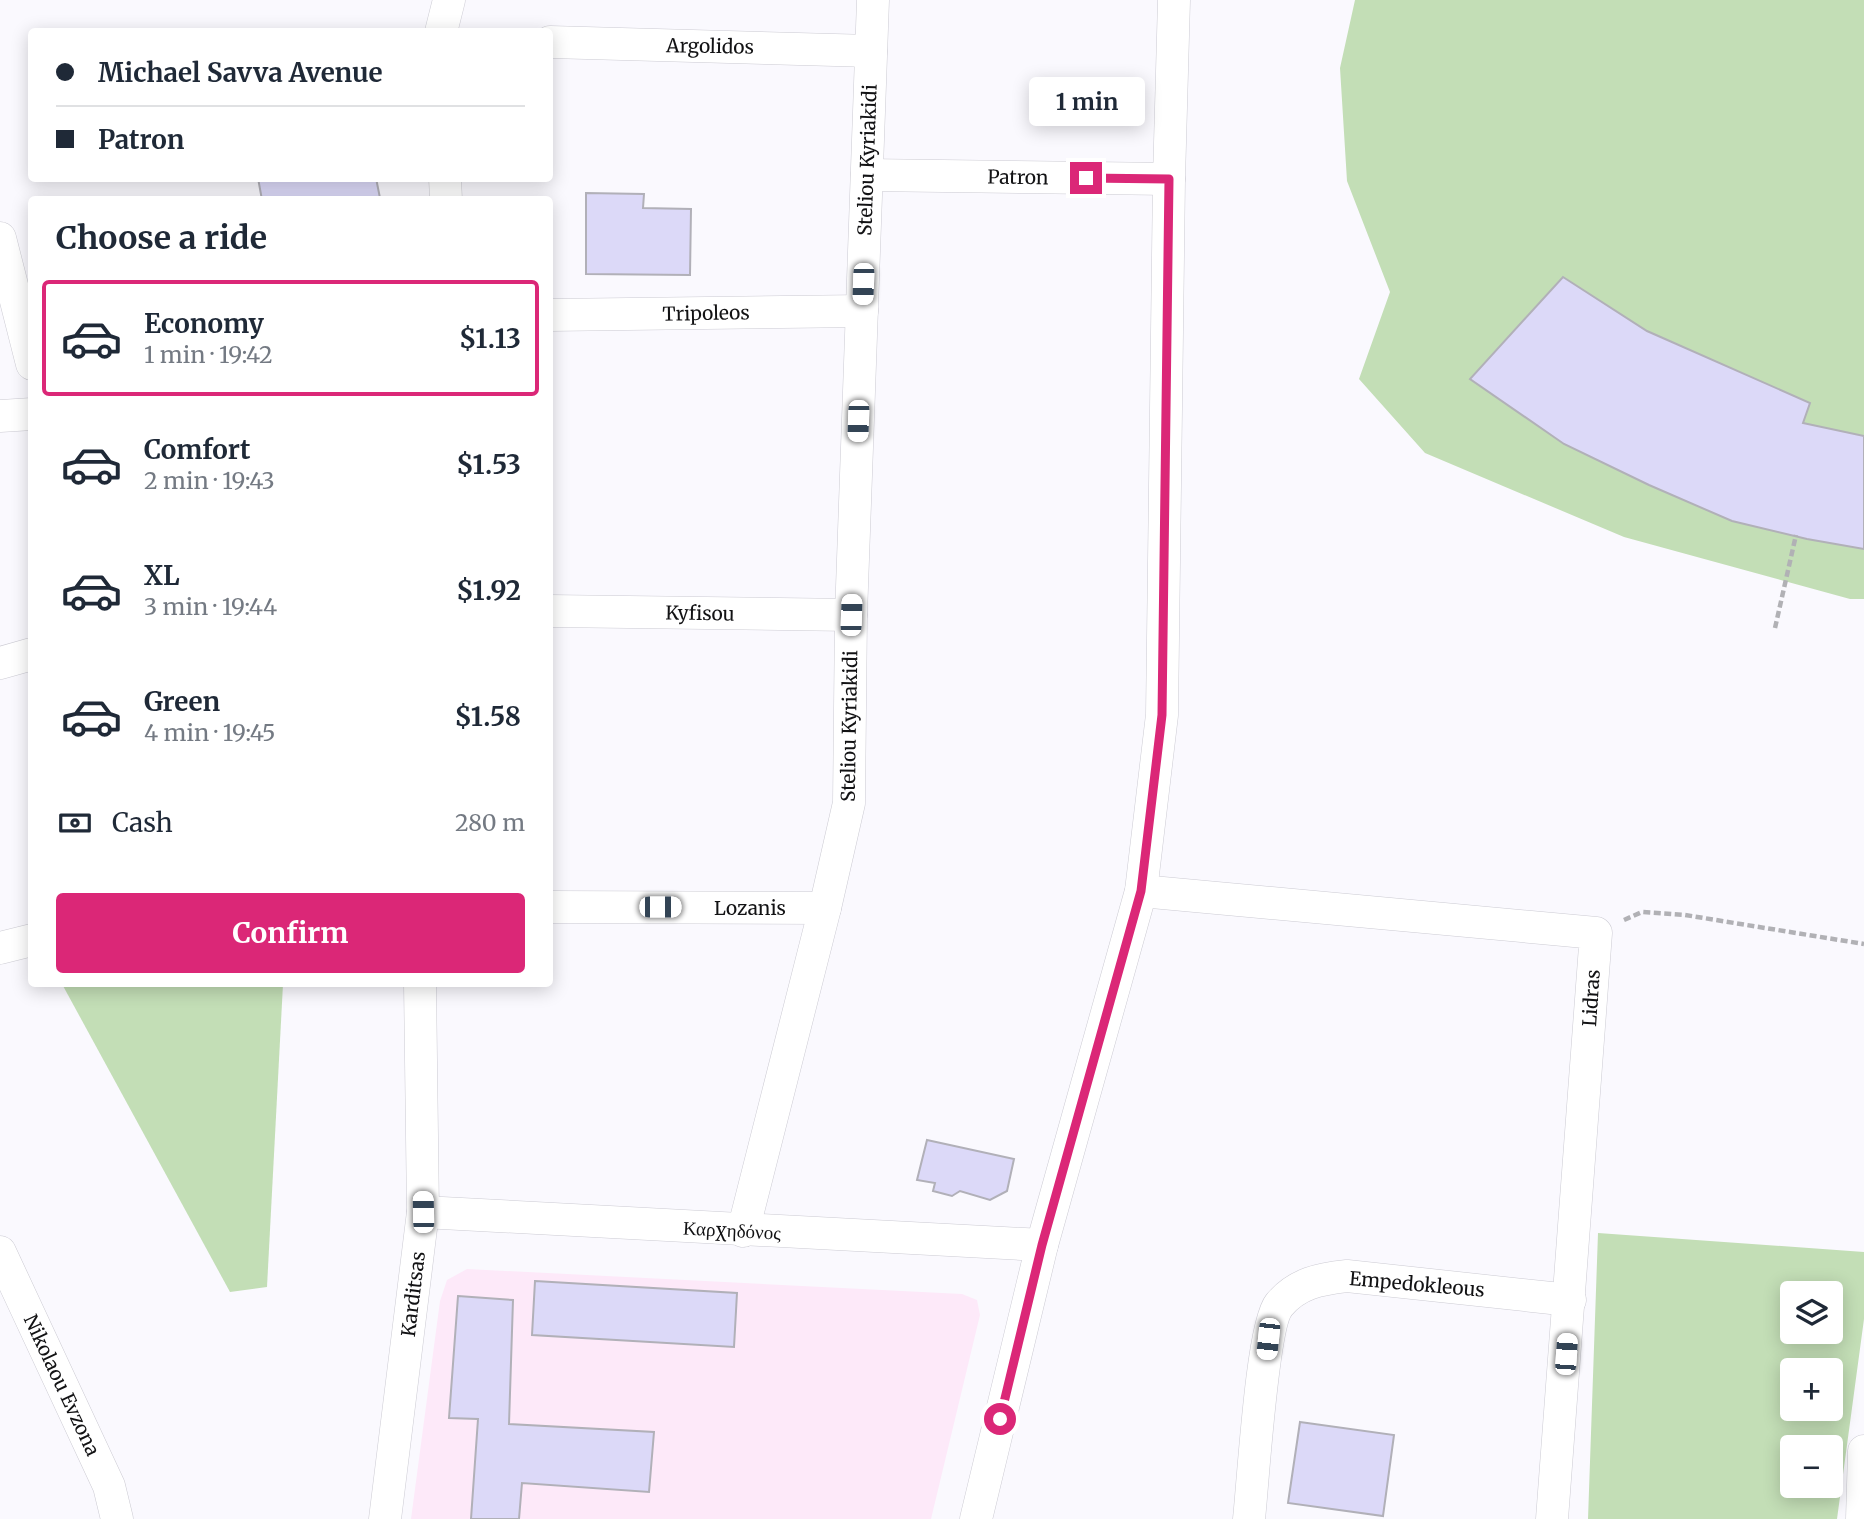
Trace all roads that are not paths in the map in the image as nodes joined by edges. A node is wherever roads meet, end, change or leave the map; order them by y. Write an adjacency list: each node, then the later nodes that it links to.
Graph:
1 (449, 0): 4 (street)
2 (873, 0): 6 (street, Steliou Kyriakidi)
3 (1174, 0): 8 (street)
4 (442, 28)
5 (553, 42): 6 (street, Argolidos)
6 (871, 51): 7 (street, Steliou Kyriakidi)
7 (867, 175): 8 (street, Patron); 10 (street, Steliou Kyriakidi)
8 (1169, 179): 19 (street)
9 (0, 237): 12 (street)
10 (862, 311): 11 (street, Tripoleos); 16 (street, Steliou Kyriakidi)
11 (553, 316)
12 (28, 348)
13 (28, 414): 14 (street)
14 (0, 416)
15 (553, 611): 16 (street, Kyfisou)
16 (851, 615): 21 (street, Steliou Kyriakidi)
17 (28, 655): 18 (street)
18 (0, 663)
19 (1141, 891): 27 (street); 29 (street, Lidras)
20 (553, 907): 21 (street, Lozanis)
21 (825, 908): 26 (street, Steliou Kyriakidi)
22 (28, 941): 23 (street)
23 (0, 948)
24 (420, 987): 25 (street, Karditsas)
25 (423, 1212): 26 (street, Καρχηδόνος); 33 (street, Karditsas)
26 (743, 1231): 27 (street, Καρχηδόνος)
27 (1042, 1245): 34 (street)
28 (0, 1252): 32 (street, Nikolaou Evzona)
29 (1570, 1300): 35 (street, Empedokleous); 36 (street, Lidras)
30 (1864, 1451): 31 (street)
31 (1864, 1469): 37 (street)
32 (117, 1519)
33 (385, 1519)
34 (976, 1519)
35 (1249, 1519)
36 (1552, 1519)
37 (1862, 1519)

